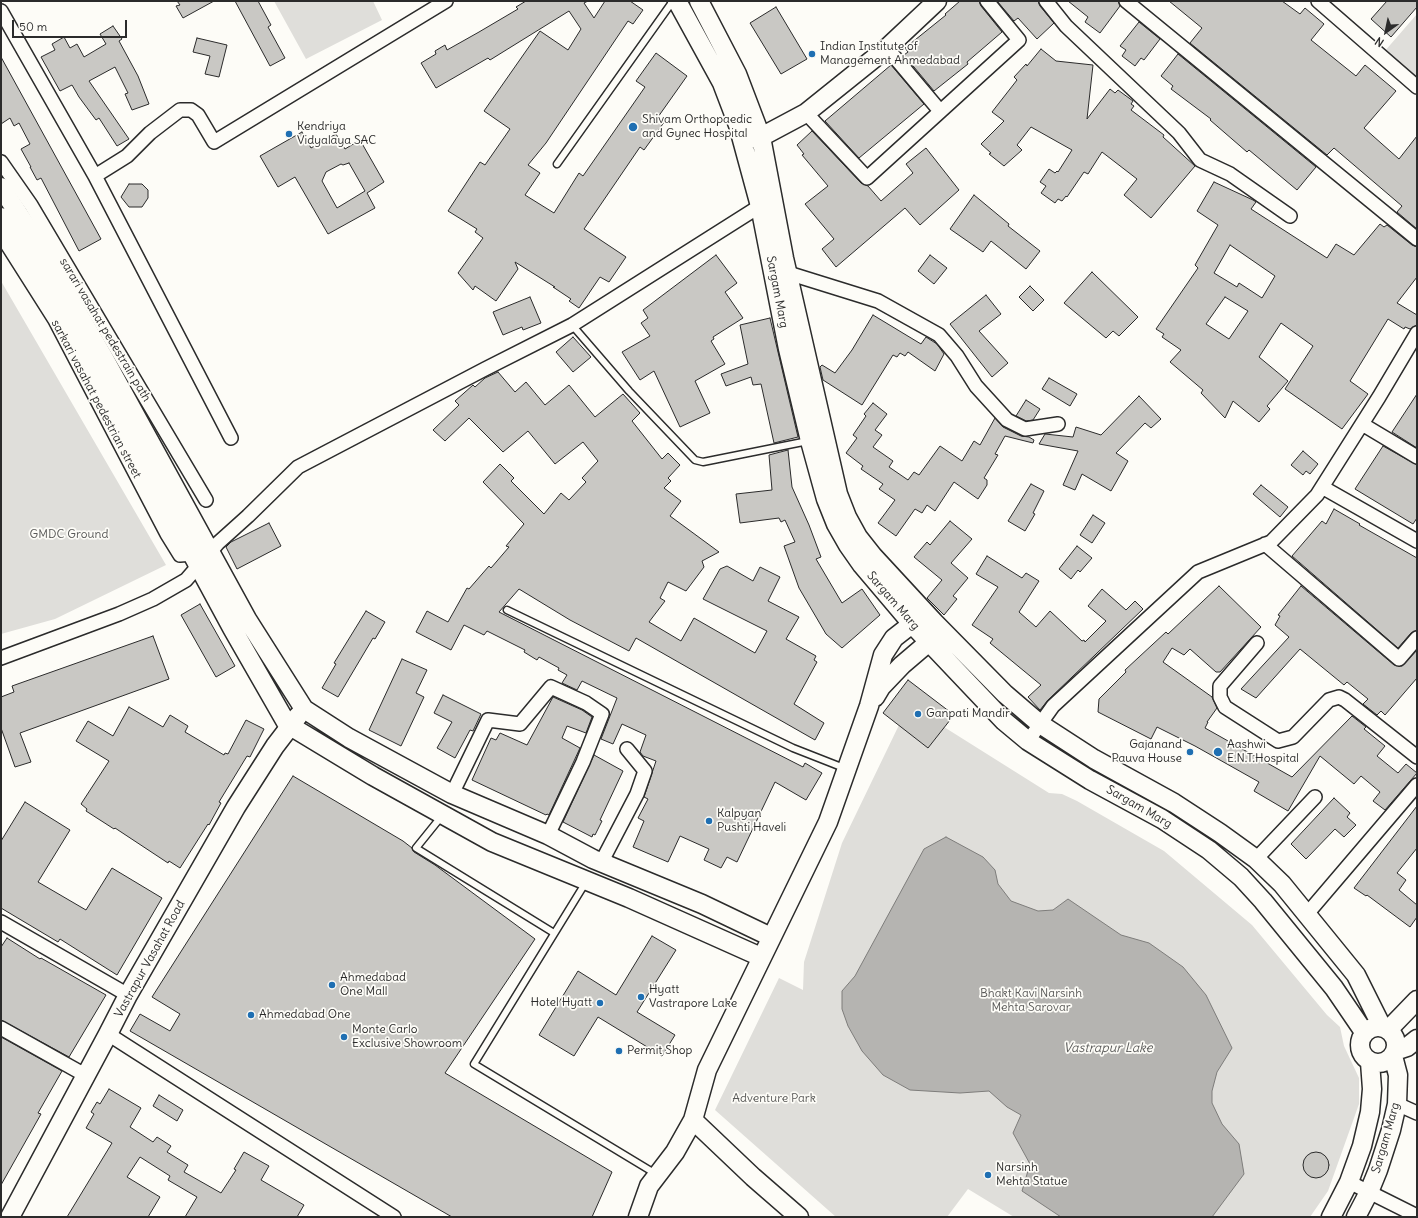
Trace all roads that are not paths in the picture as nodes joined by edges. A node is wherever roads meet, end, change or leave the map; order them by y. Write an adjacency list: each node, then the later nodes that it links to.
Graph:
1 (446, 1): 19 (street)
2 (673, 1): 18 (lane)
3 (677, 1): 16 (street, Sargam Marg)
4 (699, 1): 15 (street, Sargam Marg)
5 (937, 1): 11 (street)
6 (987, 1): 13 (street)
7 (1046, 1): 22 (street)
8 (1126, 1): 25 (street)
9 (1318, 1): 12 (street)
10 (1, 11): 19 (street)
11 (887, 48): 13 (street); 14 (street)
12 (1417, 87)
13 (940, 111): 14 (street)
14 (806, 113): 15 (street)
15 (761, 137): 16 (street); 21 (street, Sargam Marg)
16 (742, 140): 21 (street, Sargam Marg)
17 (1, 162): 35 (street, sarari vasahat pedestrain path)
18 (557, 164)
19 (95, 176): 31 (street)
20 (1, 187): 38 (street)
21 (766, 203): 26 (street, Sargam Marg); 27 (street); 32 (street, Sargam Marg)
22 (1290, 216)
23 (1, 217): 39 (street)
24 (1, 235): 39 (street, sarkari vasahat pedestrian street)
25 (1417, 239)
26 (788, 273): 29 (street); 42 (street, Sargam Marg)
27 (572, 325): 32 (lane); 38 (street)
28 (1417, 333): 30 (street)
29 (1058, 424)
30 (1362, 424): 33 (street); 34 (street)
31 (231, 438)
32 (810, 441): 40 (street, Sargam Marg)
33 (1417, 457)
34 (1322, 487): 36 (street); 37 (street)
35 (206, 500)
36 (1417, 541)
37 (1265, 544): 45 (street); 53 (street)
38 (210, 552): 39 (street); 52 (street)
39 (196, 560): 48 (street); 54 (street)
40 (893, 601): 43 (street, Sargam Marg); 44 (street)
41 (507, 610): 58 (lane)
42 (932, 619): 43 (street); 46 (street); 53 (street, Sargam Marg)
43 (912, 624): 44 (street); 46 (street, Sargam Marg)
44 (894, 638): 51 (street)
45 (1417, 638)
46 (929, 642): 49 (street); 50 (street, Sargam Marg)
47 (1257, 643): 57 (street)
48 (1, 658)
49 (902, 665): 50 (street); 51 (street)
50 (953, 668): 55 (street, Sargam Marg)
51 (869, 706): 58 (street)
52 (304, 709): 54 (street, Vastrapur Vasahat Road); 60 (street)
53 (1040, 724): 55 (street); 64 (street, Sargam Marg)
54 (291, 726): 62 (street); 74 (street, Vastrapur Vasahat Road)
55 (1028, 741): 68 (street, Sargam Marg)
56 (627, 749): 65 (street)
57 (1417, 757)
58 (848, 770): 72 (street)
59 (1417, 785): 69 (street)
60 (452, 794): 63 (street); 63 (street)
61 (1316, 797): 64 (street)
62 (442, 815): 66 (street); 71 (lane)
63 (548, 835): 65 (street)
64 (1256, 859): 67 (street, Sargam Marg)
65 (601, 862): 72 (street)
66 (587, 881): 71 (lane); 73 (street)
67 (1282, 884): 68 (street); 69 (street, Sargam Marg)
68 (1263, 901): 78 (street, Sargam Marg)
69 (1307, 914): 77 (street, Sargam Marg)
70 (1, 922): 74 (street)
71 (554, 933): 87 (lane)
72 (771, 937): 73 (street)
73 (762, 957): 86 (street)
74 (128, 995): 79 (street, Vastrapur Vasahat Road)
75 (1417, 1000): 77 (street)
76 (1, 1028): 83 (street)
77 (1385, 1029): 78 (street); 81 (street)
78 (1364, 1032): 82 (street)
79 (108, 1034): 83 (street, Vastrapur Vasahat Road); 92 (street)
80 (1417, 1039): 81 (street)
81 (1394, 1053): 82 (street); 84 (street, Sargam Marg)
82 (1370, 1062): 88 (street, Sargam Marg)
83 (85, 1075): 91 (street, Vastrapur Vasahat Road)
84 (1397, 1104): 85 (street); 89 (street, Sargam Marg)
85 (1417, 1113)
86 (692, 1120): 87 (street); 94 (street)
87 (658, 1175): 93 (street)
88 (1349, 1182): 89 (street); 95 (street, Sargam Marg)
89 (1369, 1192): 90 (street); 96 (street, Sargam Marg)
90 (1417, 1216)
91 (10, 1217)
92 (394, 1217)
93 (638, 1217)
94 (799, 1217)
95 (1331, 1217)
96 (1356, 1217)

